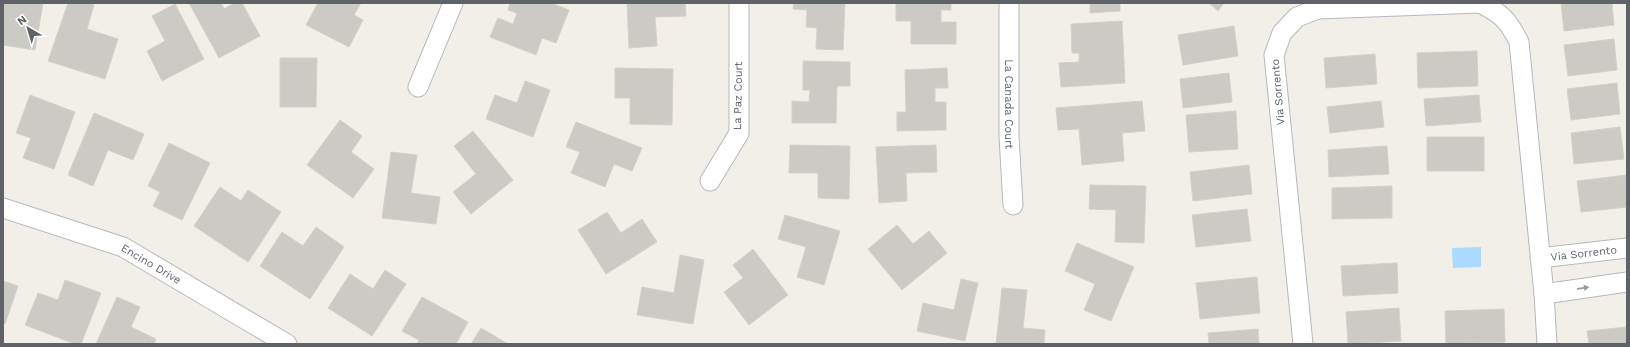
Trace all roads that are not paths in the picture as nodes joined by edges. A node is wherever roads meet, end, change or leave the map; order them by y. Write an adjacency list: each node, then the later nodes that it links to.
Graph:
1 (453, 3): 4 (street)
2 (739, 3): 5 (street, La Paz Court)
3 (1009, 3): 6 (street, La Canada Court)
4 (418, 87)
5 (710, 181)
6 (1013, 205)
7 (3, 208): 12 (street, Encino Drive)
8 (1627, 248): 9 (street, Via Sorrento)
9 (1540, 258): 11 (street, Via Sorrento); 13 (street, Via Sorrento)
10 (1627, 282): 11 (street, one-way to 10)
11 (1544, 294): 14 (street, Via Sorrento)
12 (287, 344)
13 (1303, 344)
14 (1547, 344)

